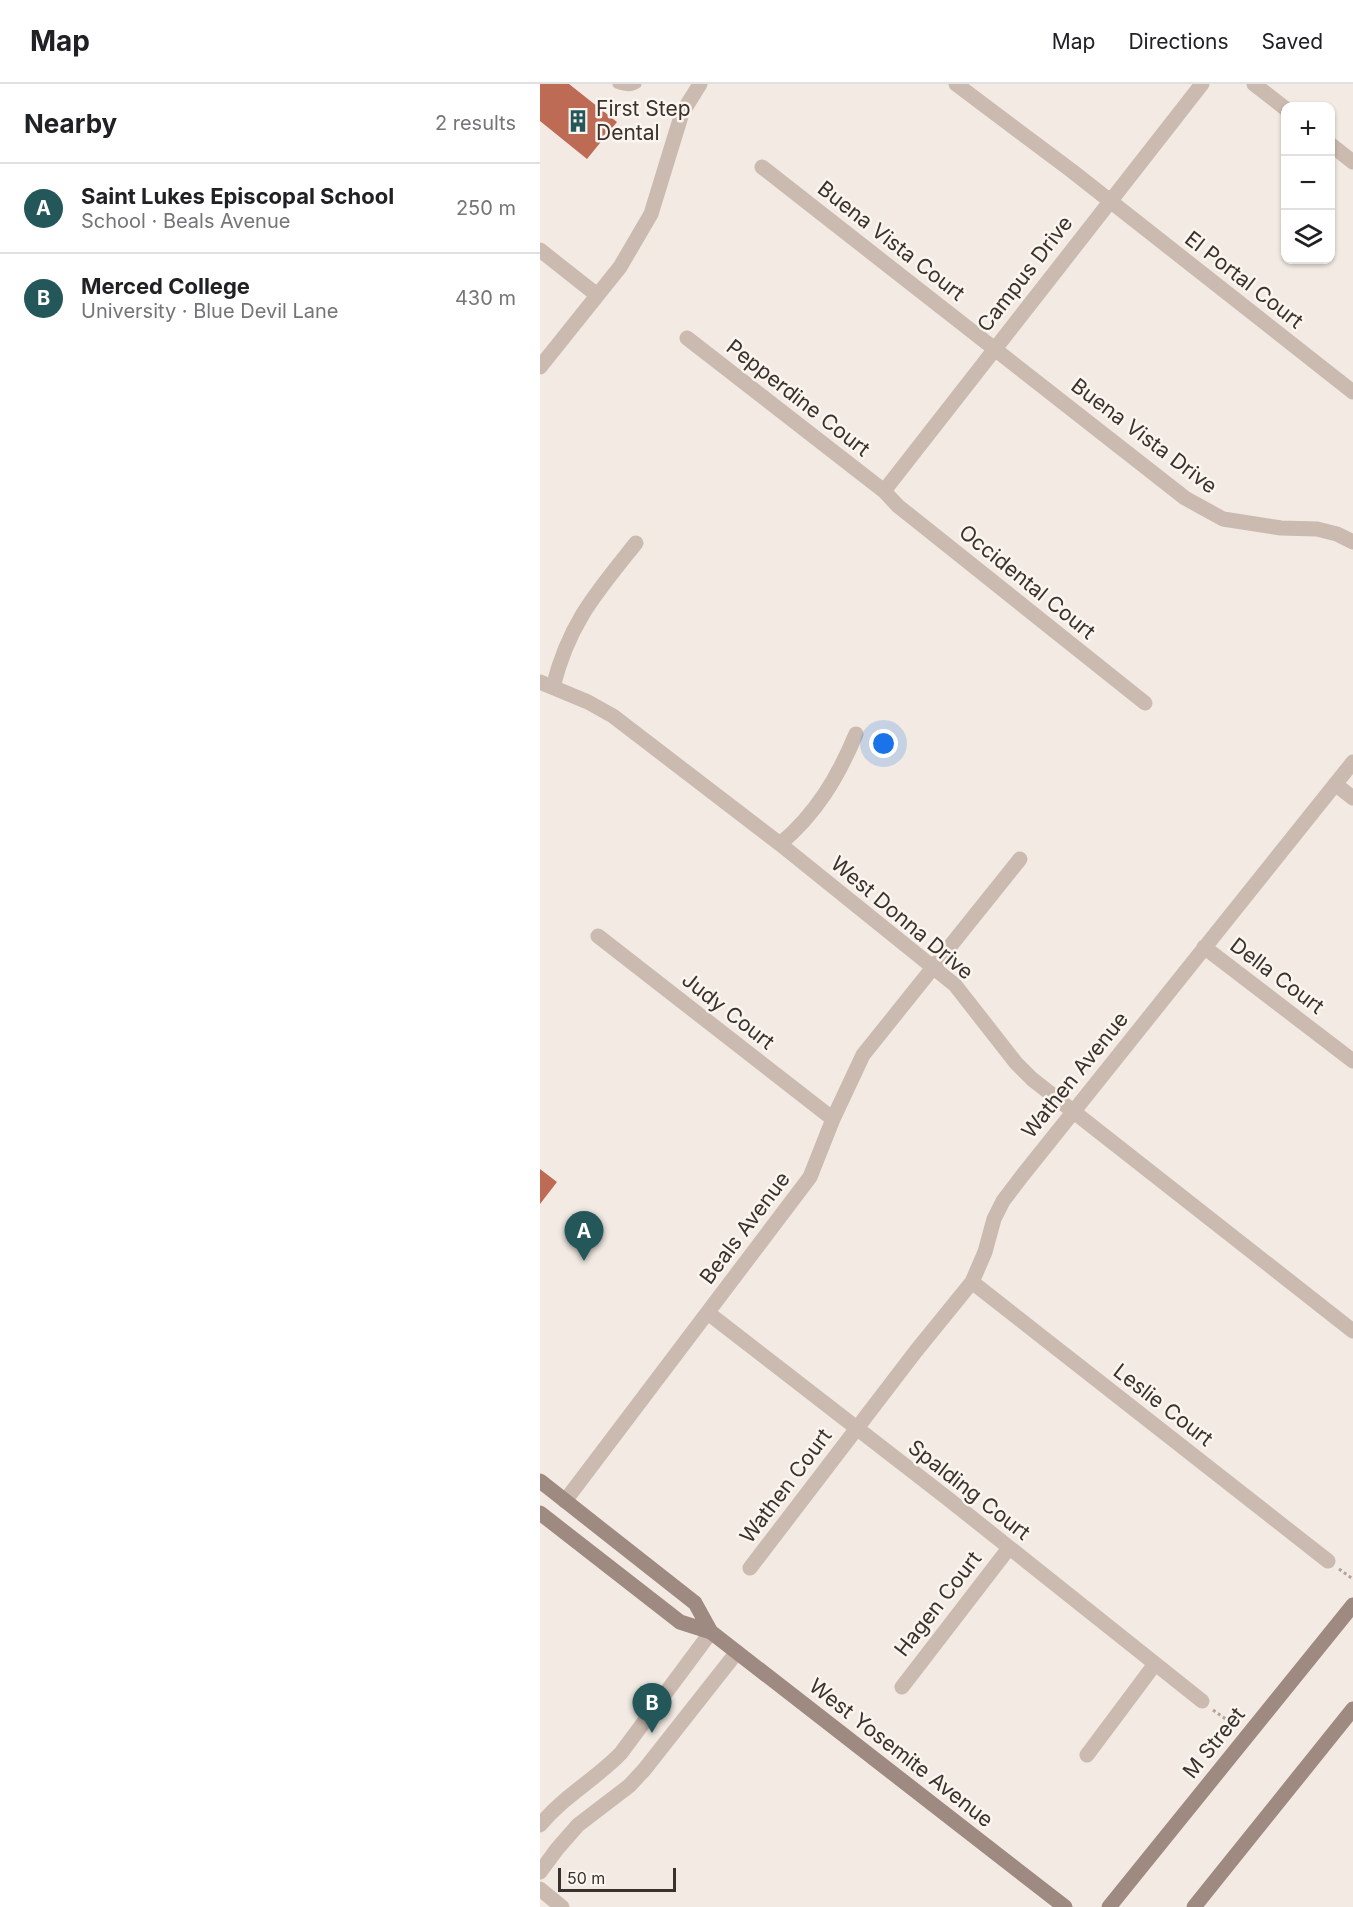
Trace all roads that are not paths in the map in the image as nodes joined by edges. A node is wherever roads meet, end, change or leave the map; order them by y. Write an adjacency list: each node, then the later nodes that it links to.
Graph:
1 (618, 84): 2 (lane)
2 (637, 84)
3 (700, 84): 13 (street)
4 (956, 84): 11 (street, El Portal Court)
5 (1202, 84): 11 (street, Campus Drive)
6 (1254, 84): 7 (street)
7 (1281, 105)
8 (1335, 148): 9 (street)
9 (1353, 162)
10 (762, 167): 15 (street, Buena Vista Court)
11 (1109, 200): 15 (street, Campus Drive); 17 (street, El Portal Court)
12 (540, 250): 13 (street)
13 (597, 295): 16 (street)
14 (687, 338): 18 (street, Pepperdine Court)
15 (994, 348): 18 (street, Campus Drive); 19 (street, Buena Vista Drive)
16 (540, 367)
17 (1353, 392)
18 (884, 491): 22 (street, Occidental Court)
19 (1353, 542)
20 (636, 543): 21 (street)
21 (547, 685): 27 (street, West Donna Drive)
22 (1145, 703)
23 (856, 734): 27 (street)
24 (1353, 762): 25 (street, Wathen Avenue)
25 (1335, 784): 26 (street); 30 (street, Wathen Avenue)
26 (1353, 798)
27 (780, 844): 31 (street, West Donna Drive)
28 (1020, 859): 31 (street, Beals Avenue)
29 (598, 936): 34 (street, Judy Court)
30 (1204, 947): 32 (street, Della Court); 33 (street, Wathen Avenue)
31 (933, 968): 33 (street, West Donna Drive); 34 (street, Beals Avenue)
32 (1353, 1061)
33 (1072, 1111): 35 (street, Wathen Avenue); 37 (street, West Donna Drive)
34 (833, 1119): 36 (street, Beals Avenue)
35 (972, 1282): 38 (street, Wathen Avenue); 43 (street, Leslie Court)
36 (708, 1313): 38 (street, Spalding Court); 40 (street, Beals Avenue)
37 (1353, 1331)
38 (856, 1429): 42 (street, Spalding Court); 44 (street, Wathen Court)
39 (540, 1481): 40 (main road, West Yosemite Avenue)
40 (566, 1501): 46 (main road, West Yosemite Avenue)
41 (540, 1513): 46 (main road, West Yosemite Avenue)
42 (1009, 1548): 48 (street, Spalding Court); 49 (street, Hagen Court)
43 (1328, 1562)
44 (750, 1568)
45 (1353, 1605): 58 (main road, M Street)
46 (711, 1632): 47 (main road, West Yosemite Avenue); 53 (street)
47 (737, 1652): 54 (street); 57 (main road, West Yosemite Avenue)
48 (1155, 1664): 50 (street, Spalding Court); 52 (street)
49 (902, 1687)
50 (1202, 1701)
51 (1353, 1709): 59 (main road)
52 (1087, 1755)
53 (540, 1825)
54 (540, 1872)
55 (540, 1889): 56 (street)
56 (562, 1907)
57 (1065, 1907)
58 (1109, 1907)
59 (1194, 1907)

